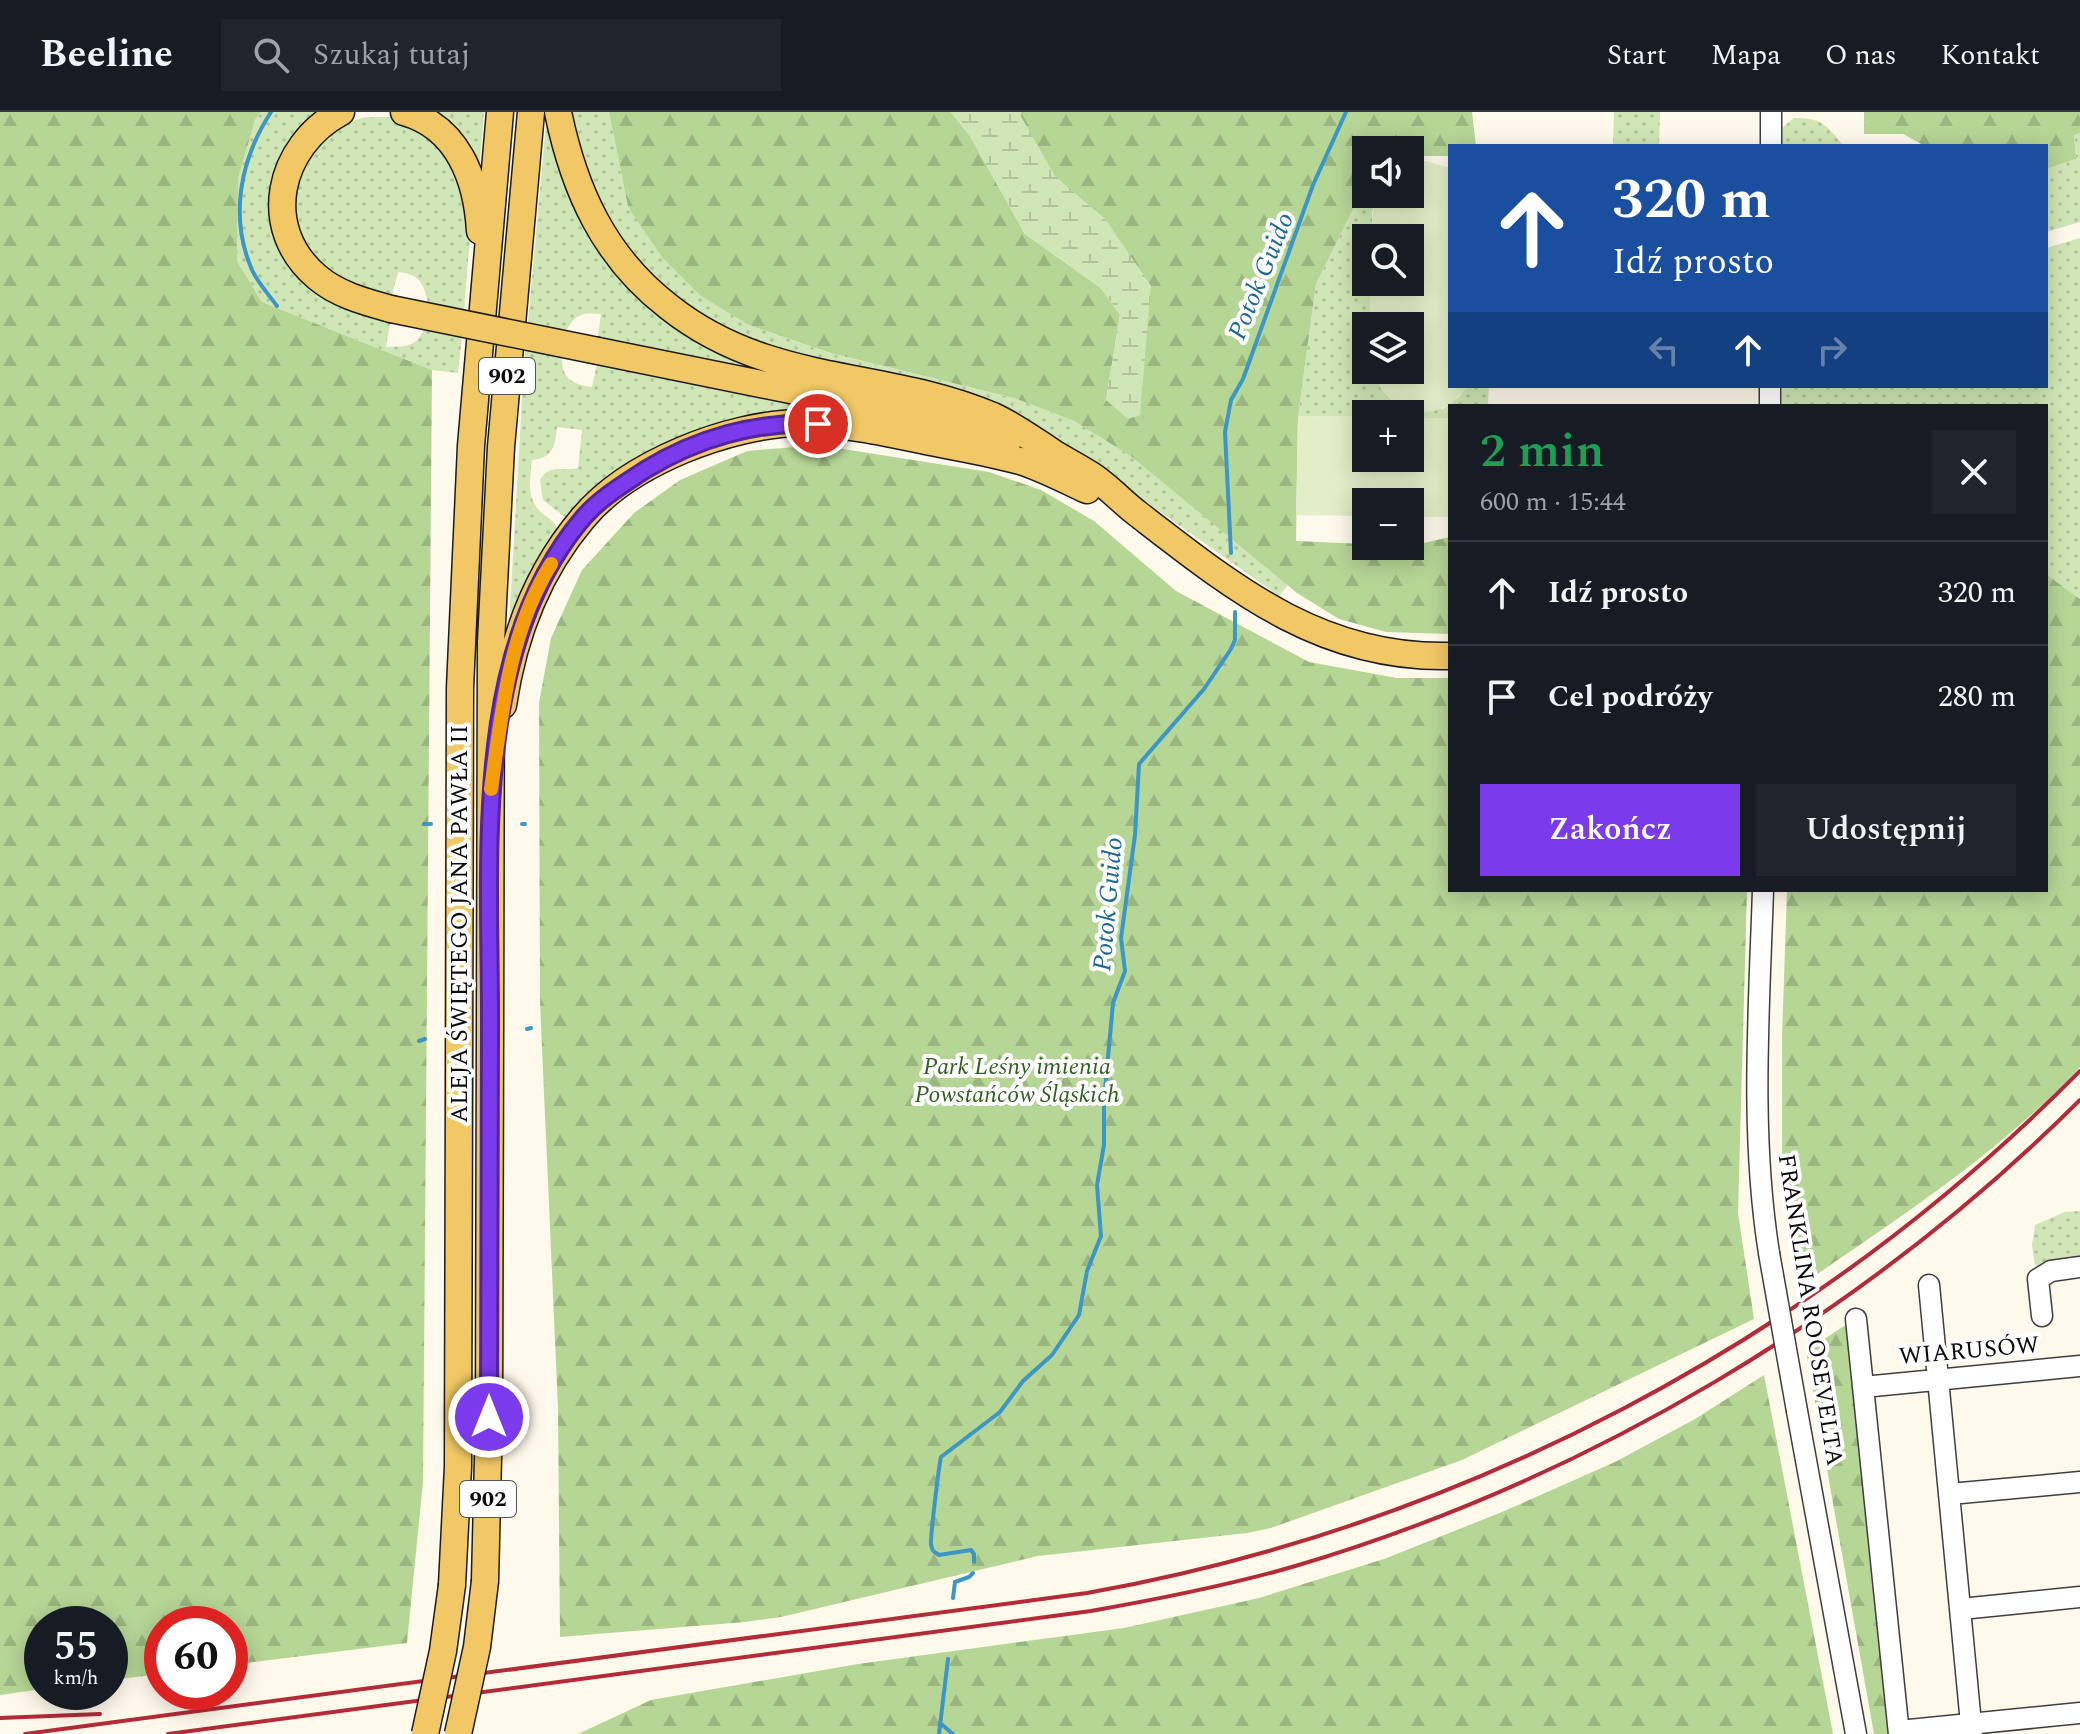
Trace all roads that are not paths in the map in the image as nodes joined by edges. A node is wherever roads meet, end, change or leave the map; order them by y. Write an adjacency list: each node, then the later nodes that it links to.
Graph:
1 (341, 112): 9 (main road, bridge)
2 (404, 112): 8 (main road)
3 (500, 112): 8 (main road, ALEJA ŚWIĘTEGO JANA PAWŁA II / 902)
4 (531, 112): 12 (main road, ALEJA ŚWIĘTEGO JANA PAWŁA II / 902)
5 (558, 112): 9 (main road)
6 (1771, 112): 7 (street)
7 (1771, 144)
8 (483, 305): 28 (main road, ALEJA ŚWIĘTEGO JANA PAWŁA II / 902, bridge)
9 (1056, 455): 10 (main road)
10 (1136, 513): 11 (main road); 12 (main road)
11 (1448, 656)
12 (490, 792): 29 (main road, ALEJA ŚWIĘTEGO JANA PAWŁA II / 902, bridge)
13 (1763, 892): 30 (street, FRANKLINA ROOSEVELTA, bridge)
14 (2080, 1267): 16 (street, WIARUSÓW)
15 (1929, 1285): 19 (street)
16 (2042, 1316)
17 (1856, 1319): 20 (street)
18 (2080, 1366): 19 (street, WIARUSÓW)
19 (1938, 1380): 20 (street, WIARUSÓW); 22 (street)
20 (1863, 1387): 27 (street)
21 (2080, 1482): 22 (street)
22 (1950, 1494): 24 (street)
23 (2080, 1597): 24 (street)
24 (1961, 1609): 26 (street)
25 (2080, 1713): 26 (street)
26 (1972, 1729): 27 (street)
27 (1899, 1733)
28 (425, 1734)
29 (458, 1734)
30 (1856, 1734)

